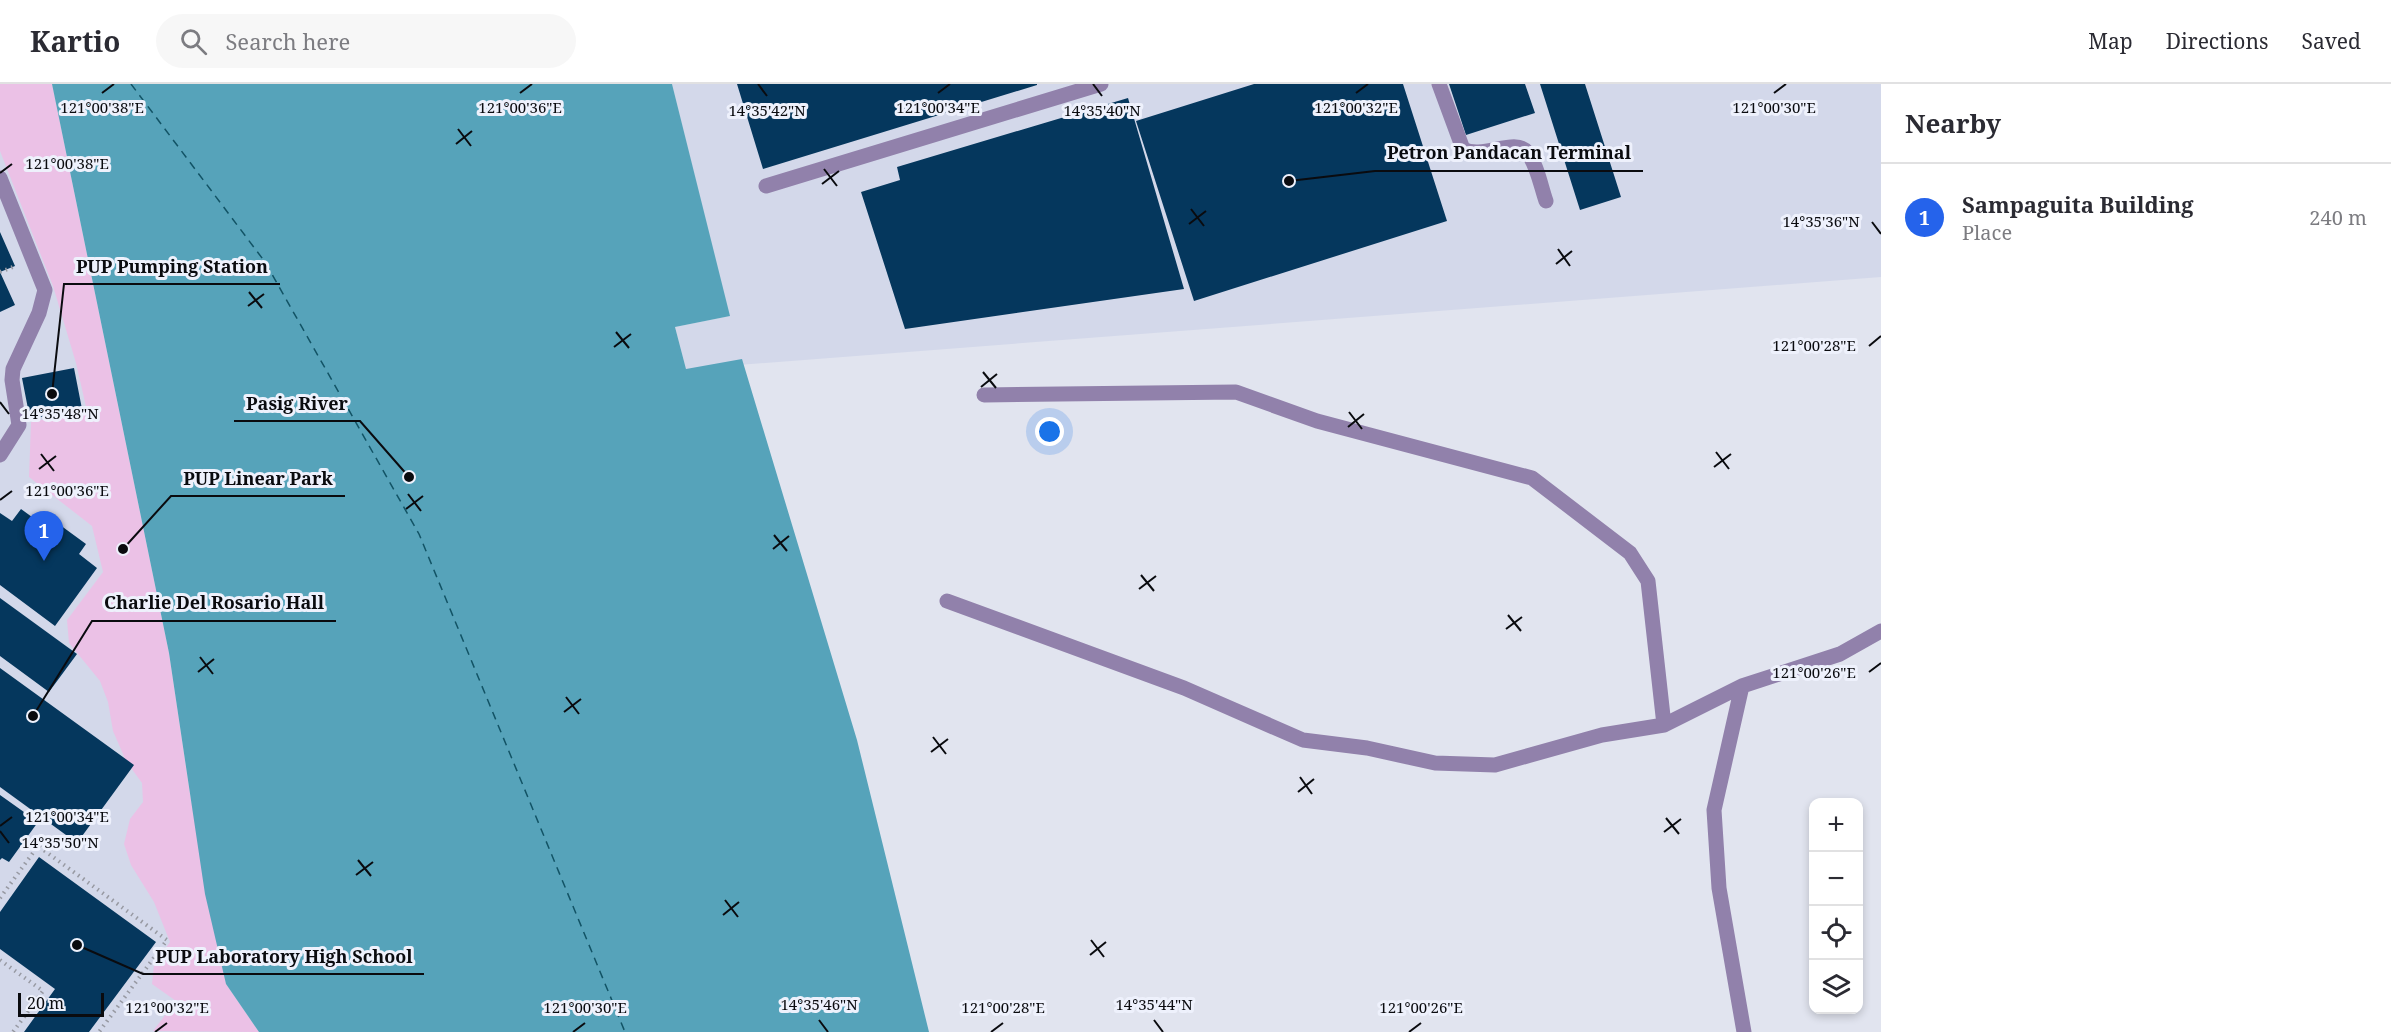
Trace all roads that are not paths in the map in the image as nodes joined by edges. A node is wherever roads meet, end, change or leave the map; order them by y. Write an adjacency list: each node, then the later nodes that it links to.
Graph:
1 (1101, 84): 4 (lane)
2 (1439, 84): 5 (lane)
3 (0, 178): 7 (lane)
4 (766, 186)
5 (1546, 201)
6 (984, 395): 11 (lane)
7 (0, 455)
8 (947, 601): 11 (lane)
9 (1881, 631): 10 (lane)
10 (1742, 686): 11 (lane); 12 (lane)
11 (1664, 725)
12 (1743, 1032)

